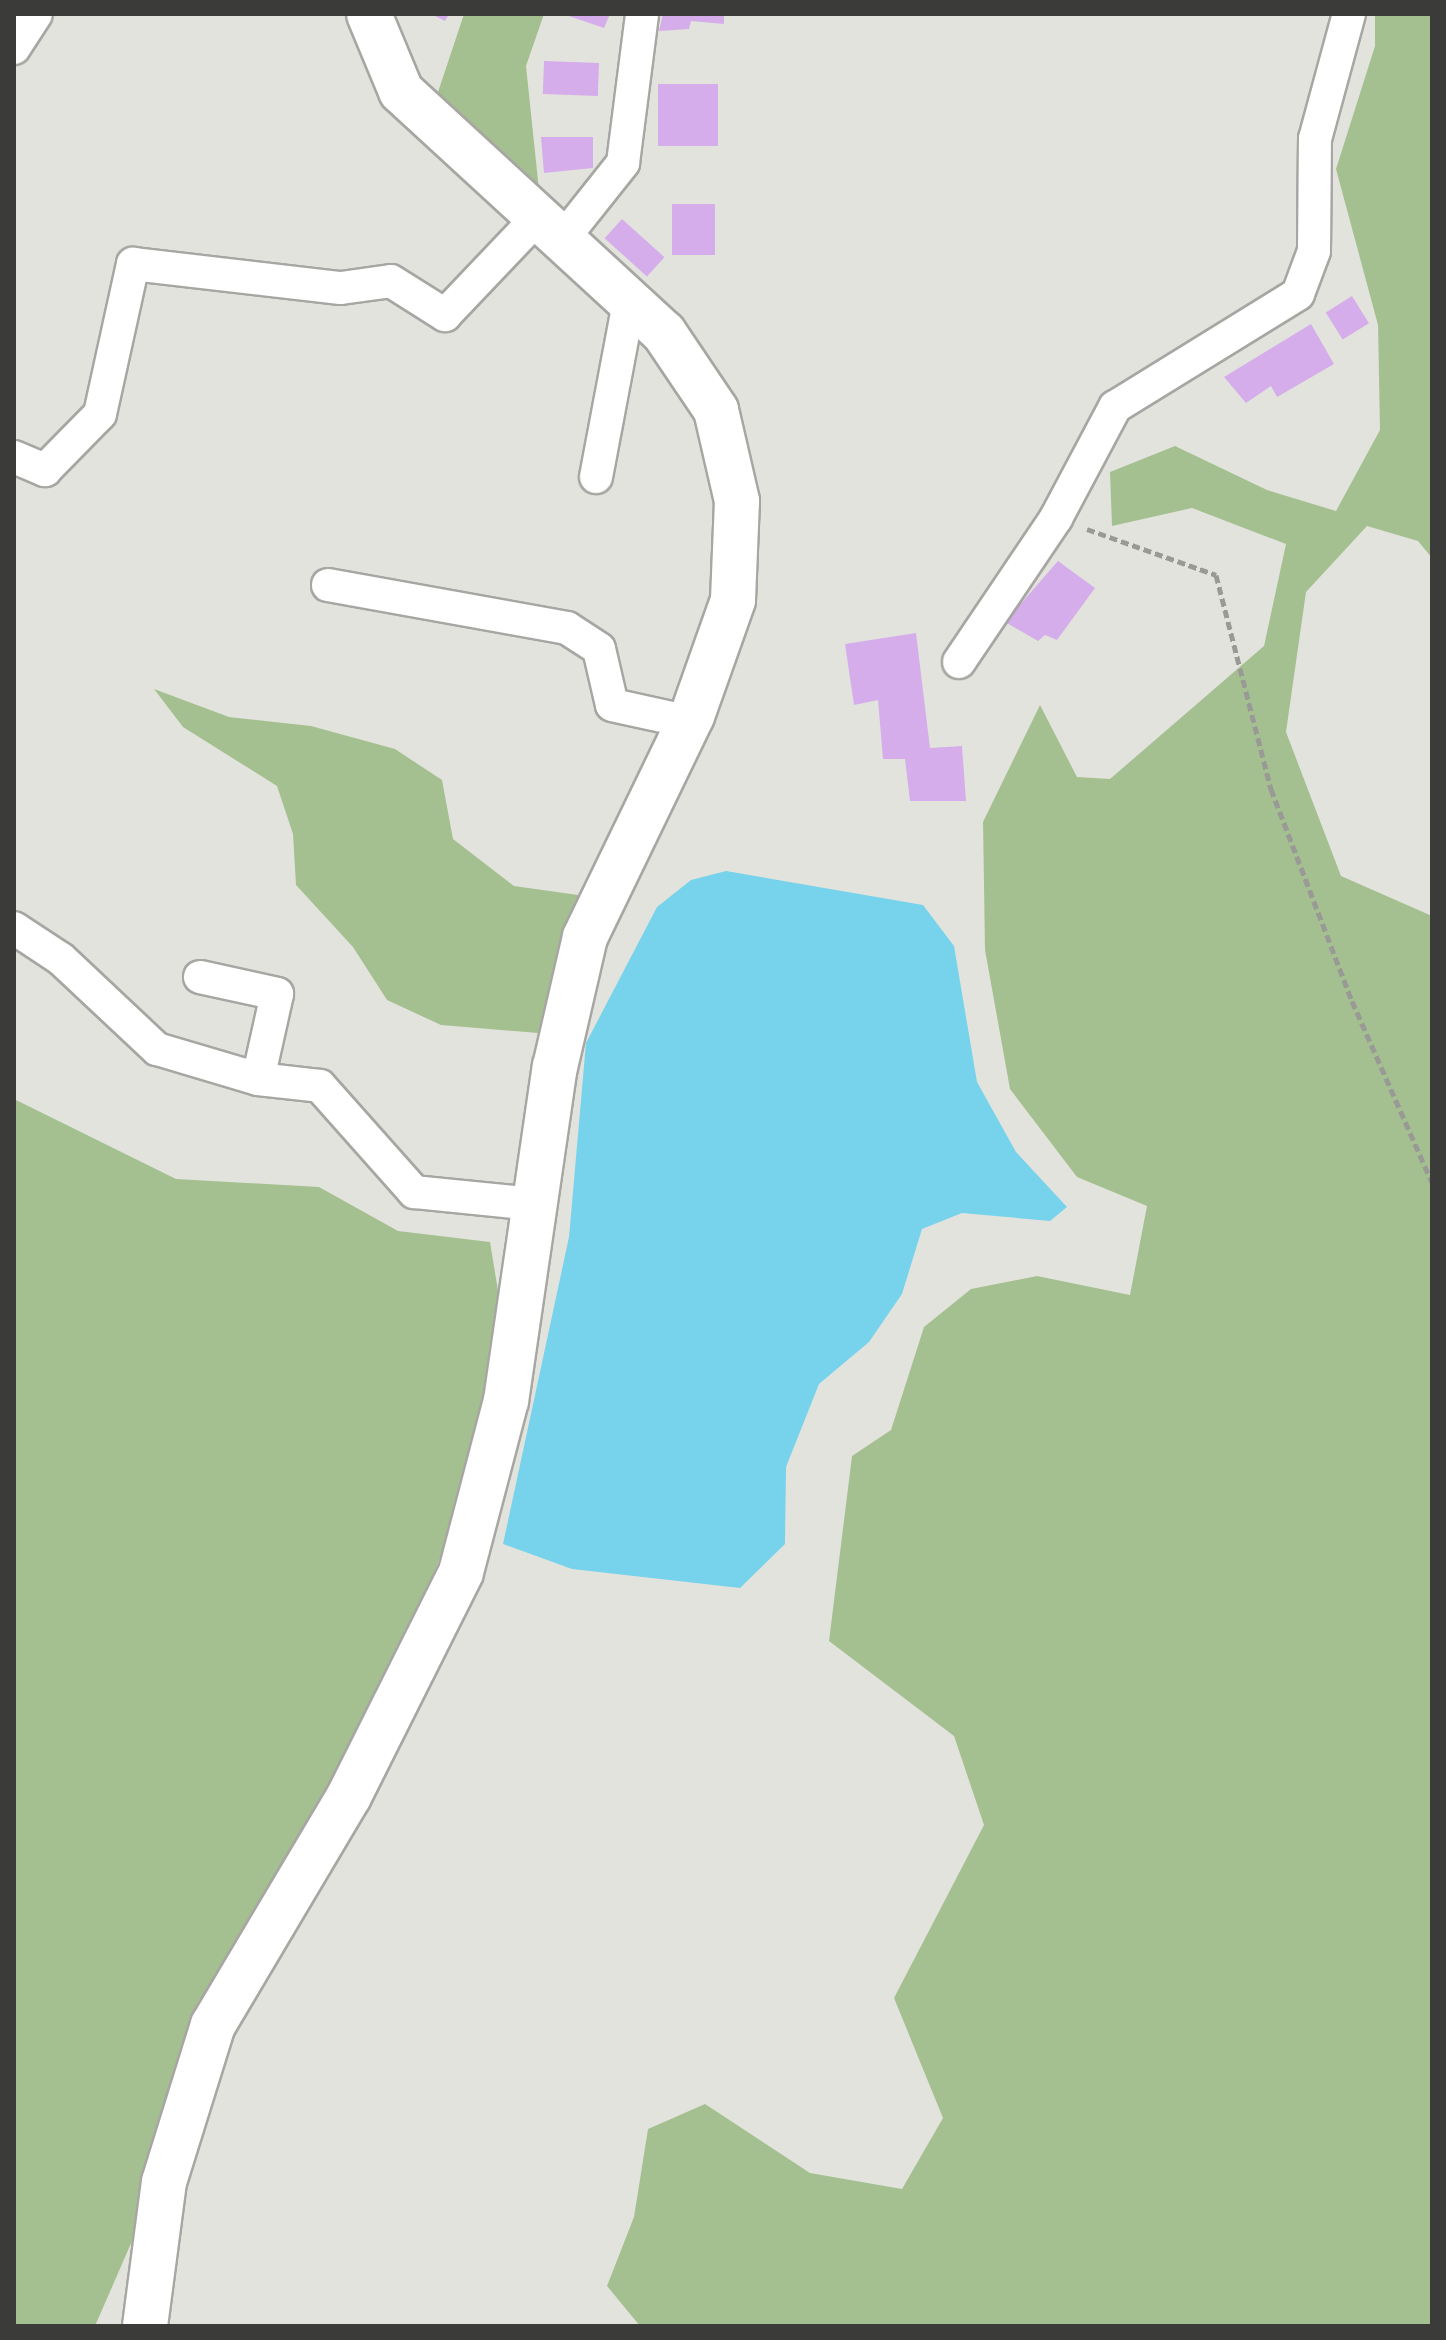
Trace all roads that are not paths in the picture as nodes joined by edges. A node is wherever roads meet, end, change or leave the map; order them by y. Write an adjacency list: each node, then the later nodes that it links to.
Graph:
1 (36, 14): 5 (street)
2 (369, 14): 6 (street)
3 (642, 14): 6 (street)
4 (1349, 14): 11 (street)
5 (14, 48)
6 (548, 230): 7 (street); 8 (street)
7 (629, 302): 9 (street); 12 (street)
8 (14, 457)
9 (596, 477)
10 (328, 585): 12 (street)
11 (959, 662)
12 (689, 722): 16 (street)
13 (14, 928): 15 (street)
14 (200, 977): 15 (street)
15 (258, 1079): 16 (street)
16 (535, 1204): 17 (street)
17 (145, 2326)

